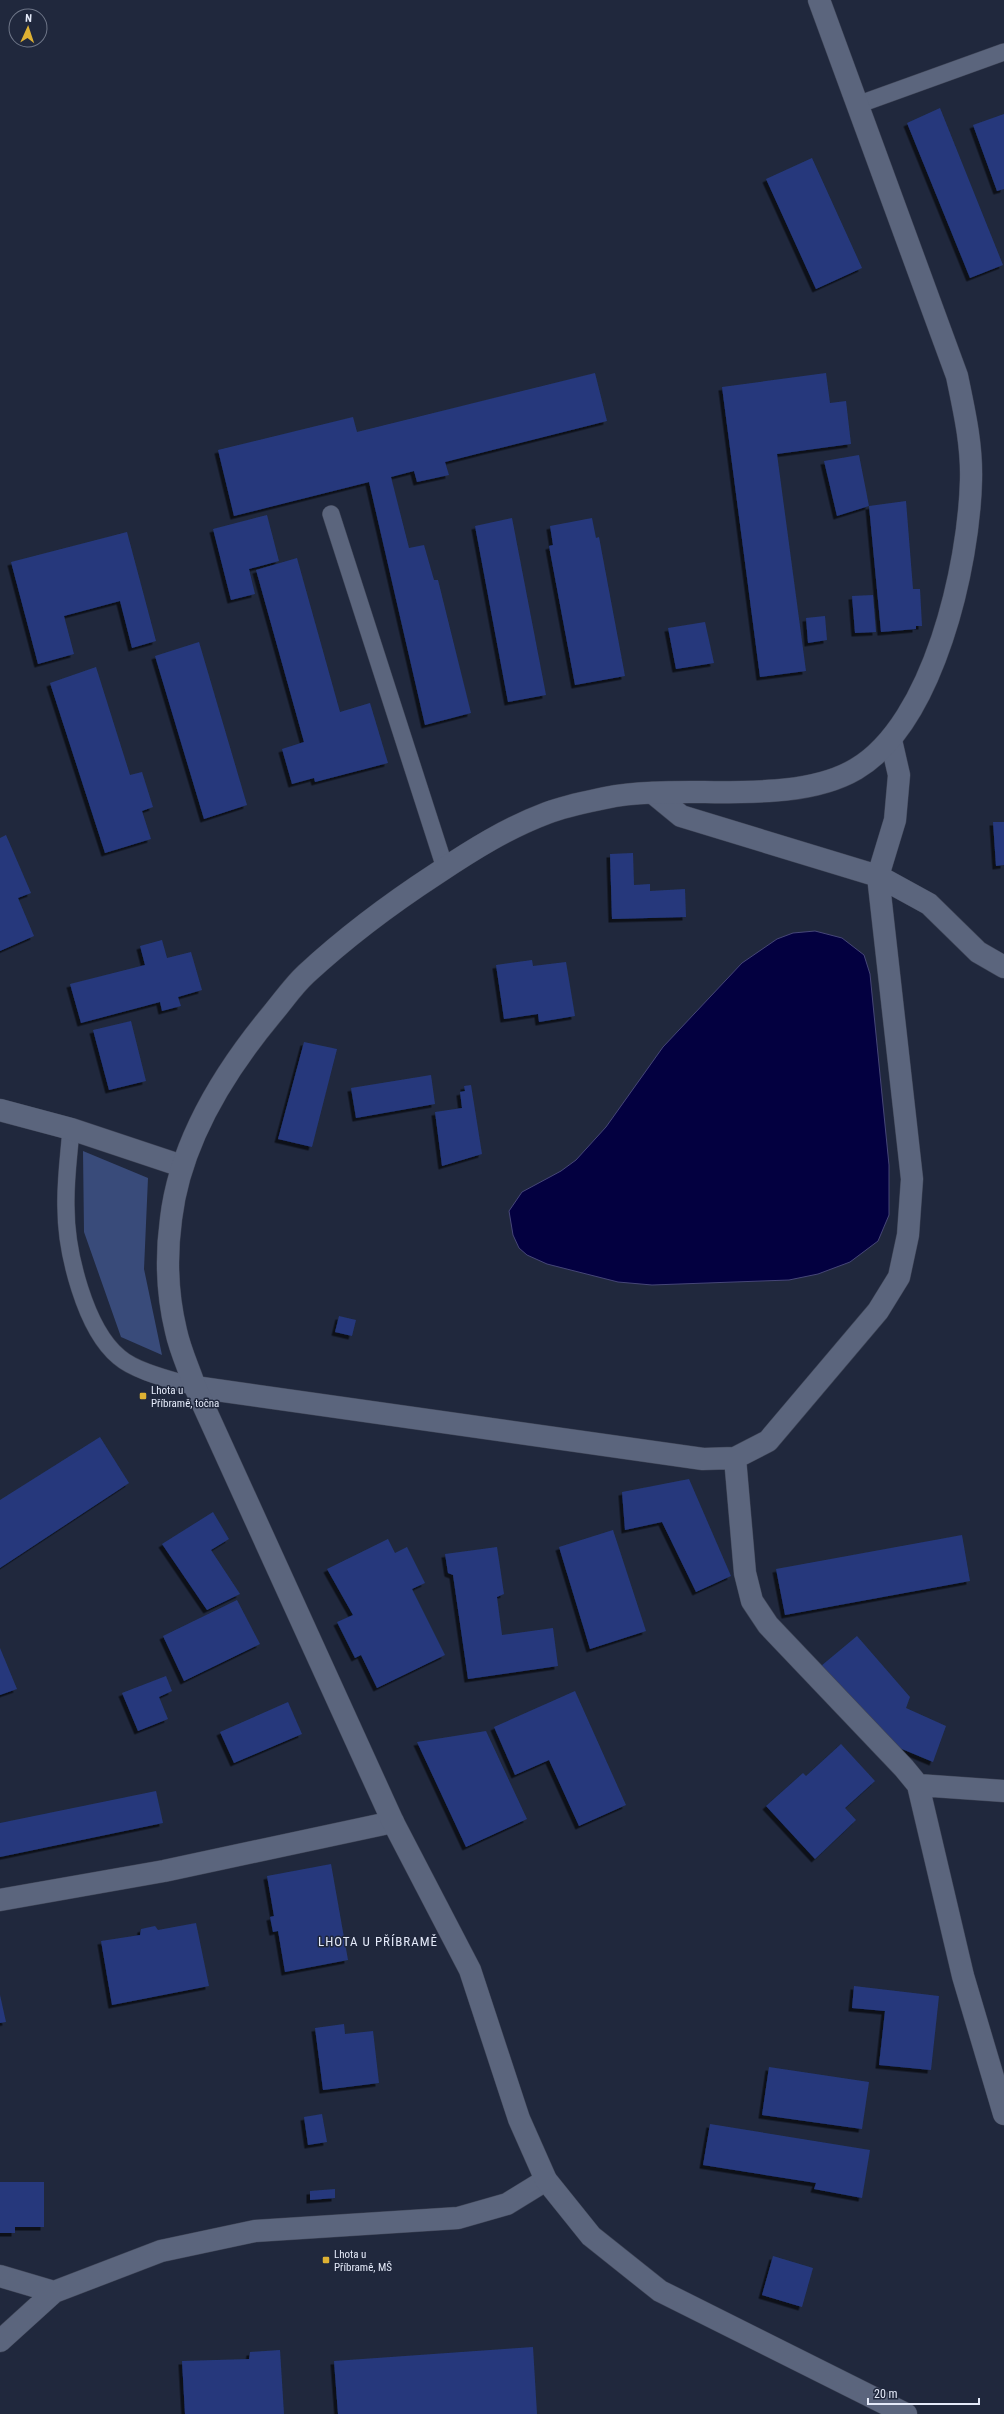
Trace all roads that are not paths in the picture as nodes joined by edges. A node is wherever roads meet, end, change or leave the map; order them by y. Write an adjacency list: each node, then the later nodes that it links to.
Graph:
1 (819, 0): 3 (street)
2 (1004, 52): 3 (lane)
3 (857, 105): 5 (street)
4 (331, 514): 7 (lane)
5 (891, 740): 6 (street); 8 (street)
6 (653, 793): 7 (street); 8 (street)
7 (445, 868): 12 (street)
8 (878, 876): 9 (street); 14 (street)
9 (1004, 967)
10 (0, 1110): 11 (street)
11 (71, 1129): 12 (street); 13 (lane)
12 (182, 1166): 13 (street)
13 (195, 1387): 14 (street); 17 (street)
14 (735, 1458): 15 (street)
15 (918, 1785): 16 (street); 19 (street)
16 (1004, 1791)
17 (393, 1822): 18 (street); 20 (street)
18 (0, 1900)
19 (1004, 2114)
20 (546, 2180): 22 (street); 24 (street)
21 (0, 2276): 22 (street)
22 (54, 2292): 23 (street)
23 (0, 2341)
24 (906, 2414)

